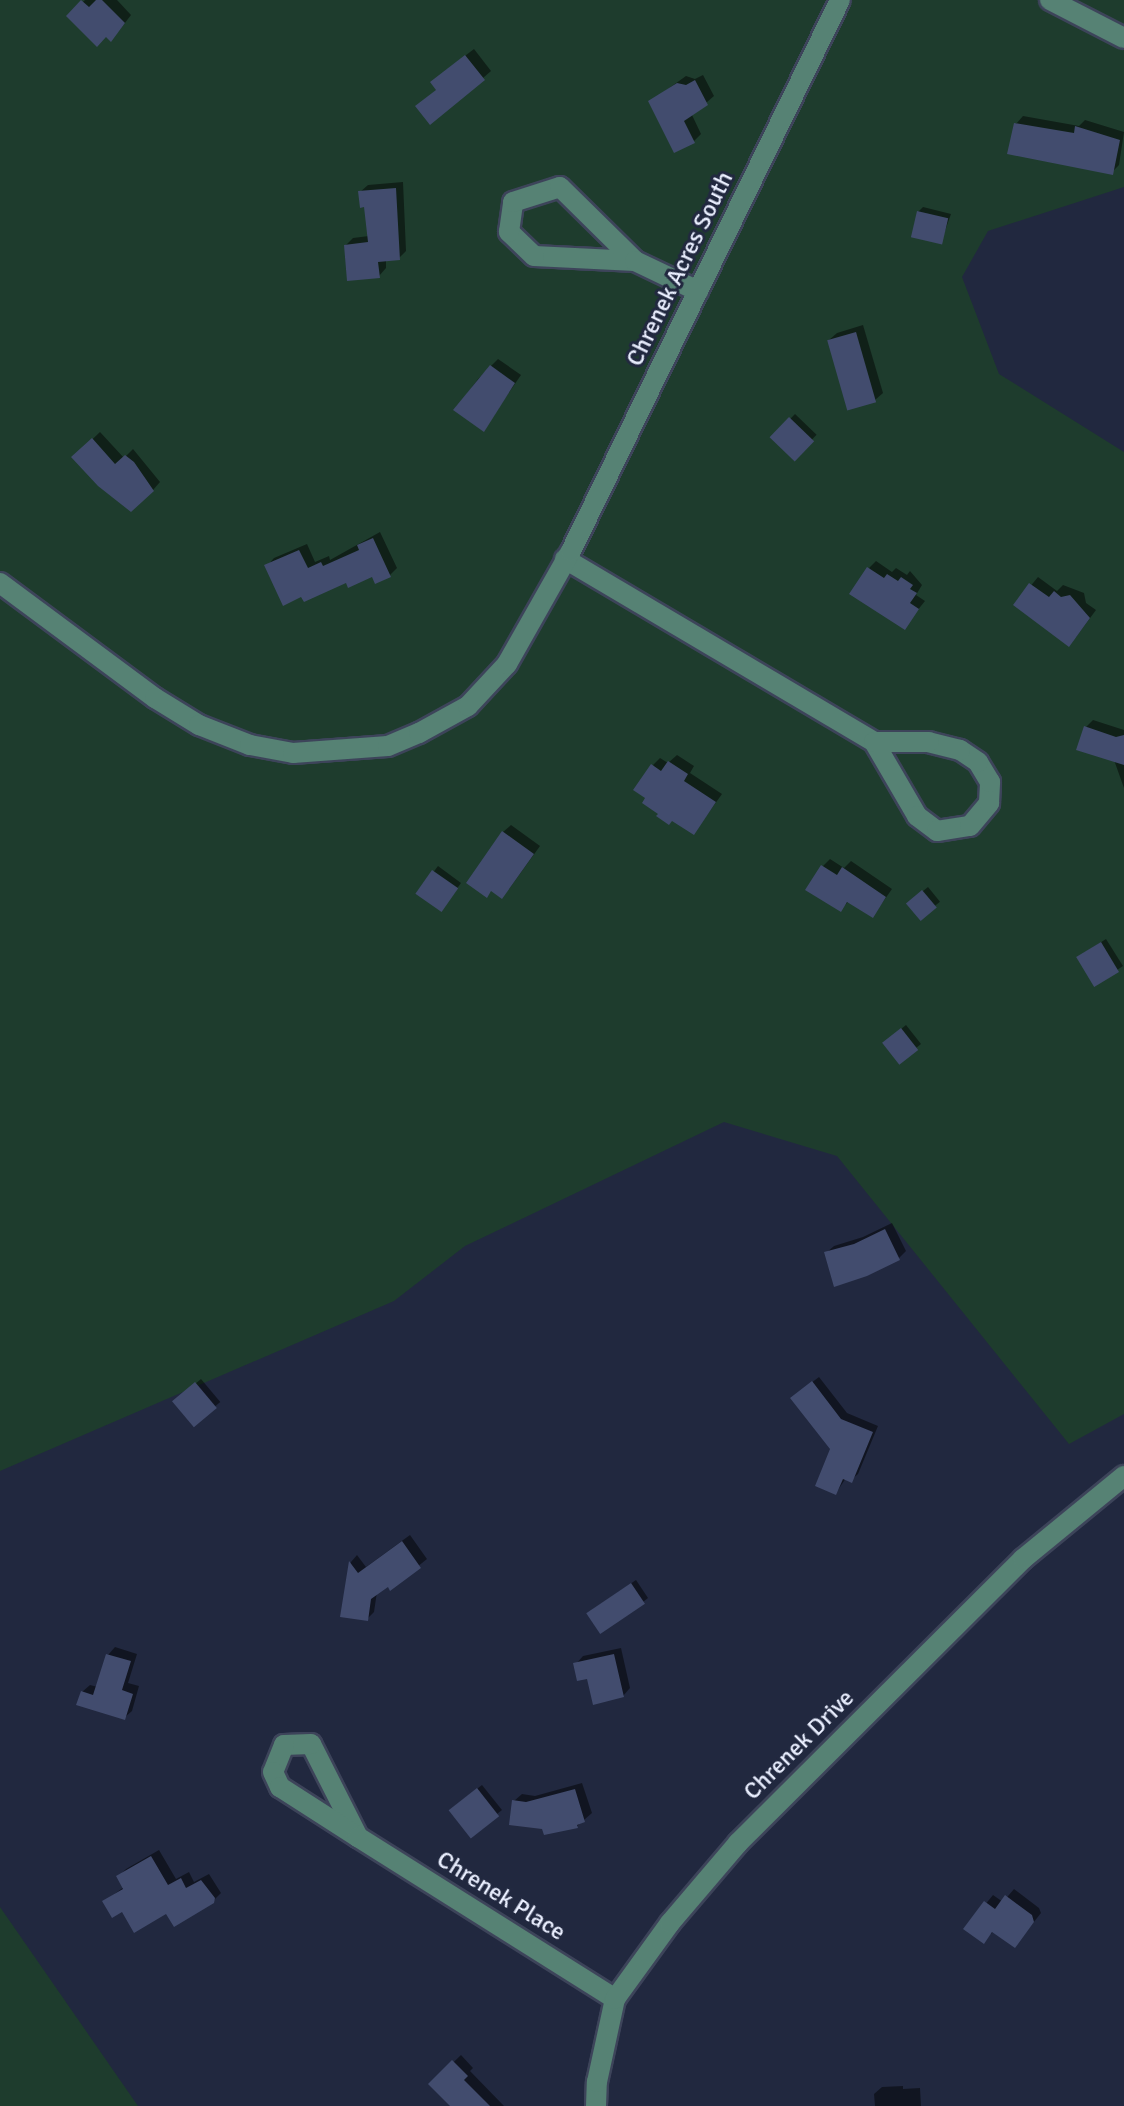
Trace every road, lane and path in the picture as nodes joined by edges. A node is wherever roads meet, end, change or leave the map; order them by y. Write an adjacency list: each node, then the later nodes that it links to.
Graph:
1 (840, 0): 5 (street, Chrenek Acres South)
2 (1050, 0): 3 (street)
3 (1124, 38)
4 (635, 261): 4 (street); 5 (street)
5 (698, 291): 6 (street, Chrenek Acres South)
6 (565, 559): 7 (street, Chrenek Acres South); 8 (street)
7 (0, 583)
8 (874, 742): 8 (street)
9 (1124, 1476): 11 (street, Chrenek Drive)
10 (358, 1837): 10 (street, Chrenek Place); 11 (street, Chrenek Place)
11 (615, 1999): 12 (street, Chrenek Drive)
12 (596, 2106)

